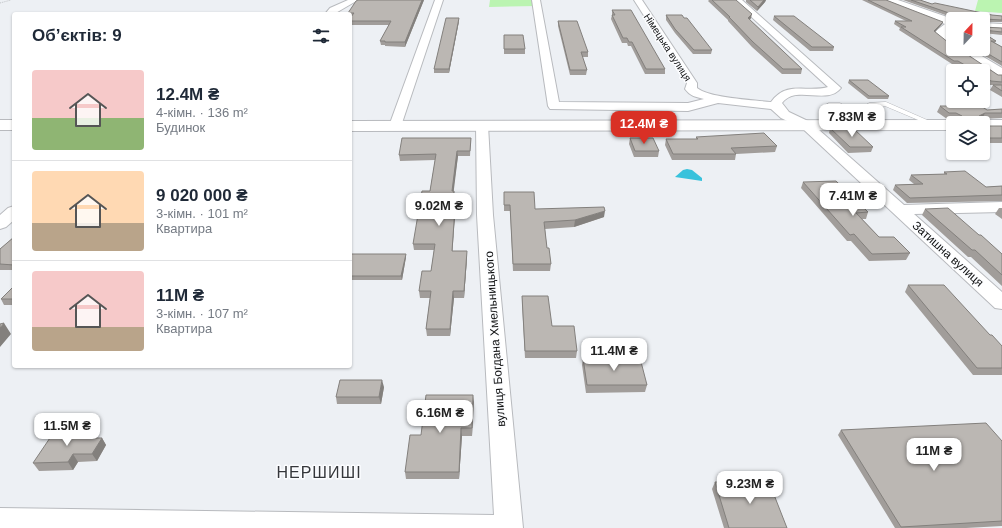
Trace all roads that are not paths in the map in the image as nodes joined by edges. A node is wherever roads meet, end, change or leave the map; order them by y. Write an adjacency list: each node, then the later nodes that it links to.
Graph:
1 (354, 0): 7 (street)
2 (439, 0): 29 (street)
3 (536, 0): 15 (street)
4 (638, 0): 15 (street, Німецька вулиця)
5 (737, 0): 18 (street)
6 (889, 0): 8 (main road)
7 (331, 12)
8 (946, 20)
9 (990, 26): 10 (street)
10 (1002, 27)
11 (946, 28): 12 (main road)
12 (946, 38)
13 (973, 56): 14 (main road)
14 (1002, 74)
15 (718, 99): 18 (street)
16 (840, 105): 19 (lane)
17 (869, 105): 25 (lane)
18 (778, 108): 24 (street, Затишна вулиця)
19 (837, 124): 24 (main road); 25 (main road)
20 (1002, 124): 27 (main road)
21 (0, 125): 22 (main road)
22 (12, 125)
23 (482, 125): 24 (main road); 29 (main road); 37 (street, вулиця Богдана Хмельницького)
24 (806, 125): 31 (street, Затишна вулиця)
25 (933, 125): 26 (main road)
26 (946, 125)
27 (990, 125)
28 (352, 126): 29 (main road)
29 (395, 126)
30 (1002, 207): 31 (street)
31 (900, 210): 34 (street, Затишна вулиця)
32 (12, 212): 33 (street)
33 (0, 224)
34 (1002, 303)
35 (0, 521): 36 (street)
36 (502, 528)
37 (509, 528)

